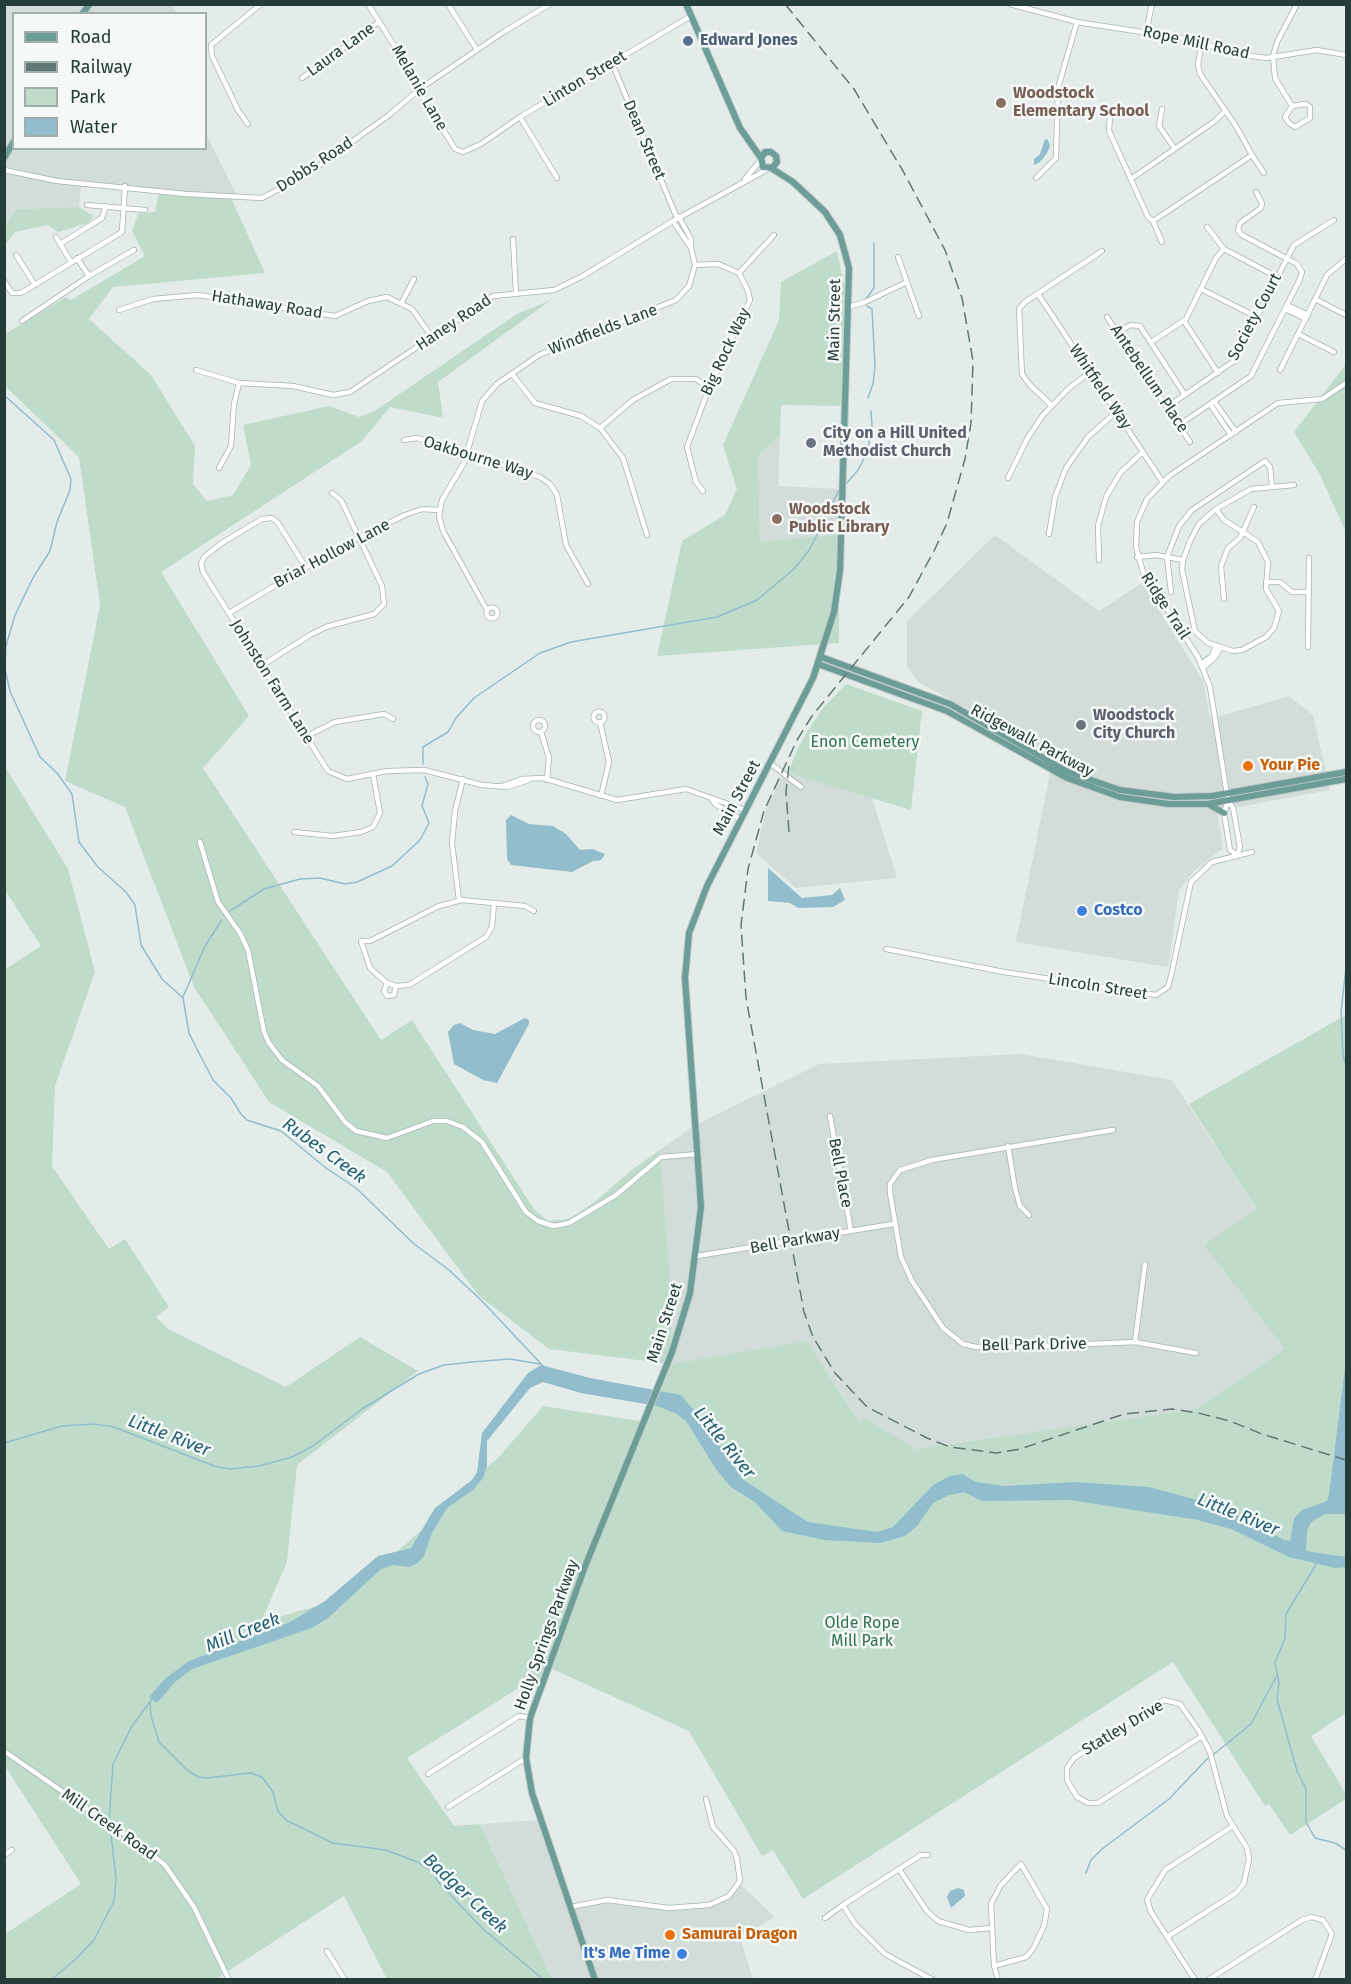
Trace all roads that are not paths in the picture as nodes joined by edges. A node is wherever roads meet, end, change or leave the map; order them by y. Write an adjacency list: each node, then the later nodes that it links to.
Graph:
1 (261, 4): 25 (street)
2 (368, 4): 10 (street, Melanie Lane)
3 (448, 4): 14 (street)
4 (550, 4): 14 (street, Dobbs Road)
5 (686, 4): 9 (main road, Main Street)
6 (1010, 4): 11 (street, Rope Mill Road)
7 (1152, 4): 12 (street)
8 (1297, 4): 16 (street)
9 (691, 16): 17 (street, Linton Street); 26 (main road, Main Street)
10 (380, 22): 18 (street, Laura Lane); 19 (street, Melanie Lane)
11 (1077, 22): 12 (street, Rope Mill Road); 39 (street)
12 (1146, 32): 13 (street, Rope Mill Road)
13 (1202, 43): 16 (street, Rope Mill Road); 22 (street)
14 (477, 50): 19 (street, Dobbs Road)
15 (1347, 55): 16 (street, Rope Mill Road)
16 (1273, 56): 20 (street)
17 (612, 63): 24 (street, Linton Street); 49 (street, Dean Street)
18 (302, 78)
19 (421, 88): 28 (street, Melanie Lane); 42 (street, Dobbs Road)
20 (1292, 106): 20 (street)
21 (1162, 109): 29 (street)
22 (1225, 111): 29 (street); 31 (street)
23 (1110, 116): 40 (street)
24 (520, 117): 28 (street, Linton Street); 38 (street)
25 (248, 124)
26 (745, 135): 30 (main road, Main Street); 33 (main road, Main Street)
27 (12, 144): 32 (main road)
28 (481, 144)
29 (1174, 149): 40 (street)
30 (770, 152): 33 (main road); 34 (main road, Main Street)
31 (1252, 155): 37 (street); 51 (street)
32 (4, 158)
33 (760, 159): 35 (main road, Main Street); 43 (street, Haney Road)
34 (777, 160): 35 (main road); 41 (main road, Main Street)
35 (770, 168): 41 (main road, Main Street); 43 (street, Haney Road)
36 (4, 170): 42 (street, Dobbs Road)
37 (1264, 173)
38 (556, 178)
39 (1036, 178)
40 (1131, 179): 51 (street)
41 (793, 182): 80 (main road, Main Street)
42 (125, 186): 47 (street)
43 (735, 187): 49 (street, Haney Road)
44 (1256, 192): 63 (street)
45 (87, 204): 46 (street)
46 (106, 206): 47 (street); 57 (street)
47 (124, 207): 48 (street); 64 (street)
48 (145, 210)
49 (676, 218): 67 (street); 76 (street, Haney Road)
50 (1334, 220): 63 (street, Society Court)
51 (1153, 221): 56 (street)
52 (1207, 227): 58 (street)
53 (774, 235): 68 (street)
54 (56, 237): 57 (street)
55 (513, 238): 76 (street)
56 (1162, 242)
57 (60, 244): 66 (street)
58 (1224, 249): 70 (street); 75 (street)
59 (134, 250): 69 (street)
60 (1102, 251): 77 (street)
61 (16, 255): 74 (street)
62 (898, 257): 73 (street)
63 (1287, 257): 70 (street, Society Court); 81 (street)
64 (77, 258): 66 (street); 69 (street)
65 (1347, 260): 78 (street)
66 (71, 262): 74 (street)
67 (695, 265): 68 (street); 99 (street, Windfields Lane)
68 (738, 273): 102 (street, Big Rock Way)
69 (89, 276): 88 (street)
70 (1277, 277): 87 (street, Society Court)
71 (414, 279): 79 (street)
72 (4, 281): 74 (street)
73 (907, 282): 80 (street); 84 (street)
74 (35, 285)
75 (1201, 289): 87 (street); 89 (street)
76 (516, 293): 92 (street, Haney Road)
77 (1038, 294): 97 (street, Whitfield Way); 105 (street)
78 (1316, 299): 83 (street); 85 (street)
79 (402, 302): 82 (street, Hathaway Road); 92 (street)
80 (849, 307): 144 (main road, Main Street)
81 (1286, 307): 85 (street); 104 (street)
82 (119, 310)
83 (1347, 315)
84 (919, 316)
85 (1307, 316): 91 (street)
86 (1107, 317): 90 (street, Antebellum Place)
87 (1257, 317): 98 (street, Society Court)
88 (22, 321)
89 (1184, 321): 93 (street); 98 (street)
90 (1117, 332): 93 (street); 106 (street, Antebellum Place)
91 (1298, 334): 94 (street); 96 (street)
92 (432, 337): 100 (street, Haney Road)
93 (1151, 342): 103 (street)
94 (1334, 352)
95 (196, 370): 100 (street, Haney Road)
96 (1280, 370)
97 (1090, 372): 105 (street); 107 (street, Whitfield Way)
98 (1218, 373): 103 (street, Society Court)
99 (512, 374): 109 (street); 114 (street, Windfields Lane)
100 (239, 383): 115 (street)
101 (1347, 384): 110 (street, Ridge Trail)
102 (709, 388): 109 (street); 120 (street, Big Rock Way)
103 (1185, 395): 106 (street, Society Court)
104 (1212, 403): 108 (street); 110 (street)
105 (1051, 405): 116 (street)
106 (1167, 407): 108 (street, Antebellum Place)
107 (1116, 412): 113 (street, Whitfield Way); 126 (street)
108 (1179, 425): 112 (street, Antebellum Place)
109 (600, 428): 127 (street)
110 (1234, 434): 117 (street, Ridge Trail)
111 (404, 440): 114 (street, Oakbourne Way)
112 (1190, 442)
113 (1143, 452): 117 (street, Whitfield Way); 132 (street)
114 (467, 454): 124 (street, Windfields Lane); 136 (street, Oakbourne Way)
115 (219, 468)
116 (1008, 478)
117 (1162, 481): 129 (street, Ridge Trail)
118 (1272, 485): 119 (street); 123 (street); 130 (street)
119 (1294, 485)
120 (703, 491)
121 (332, 493): 128 (street)
122 (1254, 507): 125 (street)
123 (1216, 509): 125 (street); 133 (street)
124 (439, 510): 128 (street, Briar Hollow Lane); 140 (street)
125 (1243, 532): 135 (street); 139 (street)
126 (1049, 534)
127 (646, 535)
128 (359, 538): 134 (street, Briar Hollow Lane); 146 (street)
129 (1137, 557): 130 (street); 147 (street, Ridge Trail)
130 (1167, 557): 133 (street); 137 (street)
131 (1309, 558): 138 (street)
132 (1099, 560)
133 (1183, 560): 142 (street)
134 (305, 566): 141 (street, Briar Hollow Lane); 141 (street, Johnston Farm Lane)
135 (1266, 582): 138 (street); 142 (street)
136 (588, 584)
137 (1171, 592)
138 (1309, 592): 143 (street)
139 (1224, 598)
140 (487, 610)
141 (228, 613): 146 (street, Johnston Farm Lane)
142 (1218, 646): 147 (street)
143 (1308, 647)
144 (821, 657): 145 (main road, Main Street); 161 (main road, Ridgewalk Parkway)
145 (818, 664): 152 (main road, Main Street); 162 (main road, Ridgewalk Parkway)
146 (261, 666): 151 (street, Johnston Farm Lane)
147 (1202, 666): 161 (street, Ridge Trail)
148 (393, 719): 151 (street)
149 (600, 722): 159 (street)
150 (541, 732): 157 (street)
151 (305, 737): 154 (street, Johnston Farm Lane)
152 (771, 764): 158 (street); 163 (main road, Main Street)
153 (1347, 772): 161 (main road, Ridgewalk Parkway)
154 (373, 774): 155 (street, Johnston Farm Lane); 166 (street)
155 (463, 779): 157 (street, Johnston Farm Lane); 170 (street)
156 (1347, 779): 161 (main road, Ridgewalk Parkway)
157 (547, 780): 159 (street, Johnston Farm Lane)
158 (801, 787)
159 (601, 796): 160 (street, Johnston Farm Lane)
160 (711, 798): 163 (street, Johnston Farm Lane); 165 (street, Johnston Farm Lane)
161 (1227, 798): 162 (main road, Ridgewalk Parkway); 164 (street); 169 (street, Ridge Trail)
162 (1207, 804): 164 (main road)
163 (745, 810): 165 (main road, Main Street)
164 (1224, 813): 169 (street)
165 (740, 819): 179 (main road, Main Street)
166 (294, 832)
167 (200, 842): 179 (street)
168 (1252, 852): 169 (street, Lincoln Street)
169 (1237, 855): 173 (street, Lincoln Street)
170 (459, 900): 171 (street); 174 (street)
171 (494, 903): 172 (street); 175 (street)
172 (534, 911)
173 (886, 949)
174 (387, 983): 175 (street); 175 (street)
175 (396, 986)
176 (830, 1116): 182 (street, Bell Place)
177 (1113, 1130): 178 (street, Bell Park Drive)
178 (1008, 1146): 180 (street); 181 (street, Bell Park Drive)
179 (698, 1154): 183 (main road, Main Street)
180 (1029, 1215)
181 (893, 1224): 182 (street, Bell Parkway); 185 (street, Bell Park Drive)
182 (851, 1231): 183 (street, Bell Parkway)
183 (697, 1256): 187 (main road, Main Street)
184 (1145, 1264): 185 (street)
185 (1135, 1342): 186 (street, Bell Park Drive)
186 (1196, 1353)
187 (636, 1441): 188 (main road, Holly Springs Parkway)
188 (530, 1718): 191 (main road, Holly Springs Parkway); 192 (street)
189 (1202, 1736): 189 (street, Statley Drive); 195 (street, Statley Drive)
190 (4, 1751): 207 (street, Mill Creek Road)
191 (526, 1758): 194 (street); 201 (main road, Holly Springs Parkway)
192 (428, 1774)
193 (706, 1799): 201 (street)
194 (448, 1807)
195 (1233, 1827): 204 (street, Statley Drive); 204 (street)
196 (12, 1850): 197 (street)
197 (4, 1855)
198 (928, 1855): 199 (street)
199 (899, 1869): 200 (street); 203 (street)
200 (843, 1905): 202 (street); 210 (street)
201 (570, 1907): 209 (main road, Holly Springs Parkway)
202 (825, 1918)
203 (992, 1928): 206 (street); 206 (street)
204 (1167, 1937): 212 (street)
205 (327, 1951): 208 (street)
206 (994, 1966): 211 (street)
207 (229, 1980)
208 (345, 1980)
209 (595, 1980)
210 (933, 1980)
211 (998, 1980)
212 (1195, 1980)
213 (1208, 1980): 214 (street)
214 (1316, 1980)

